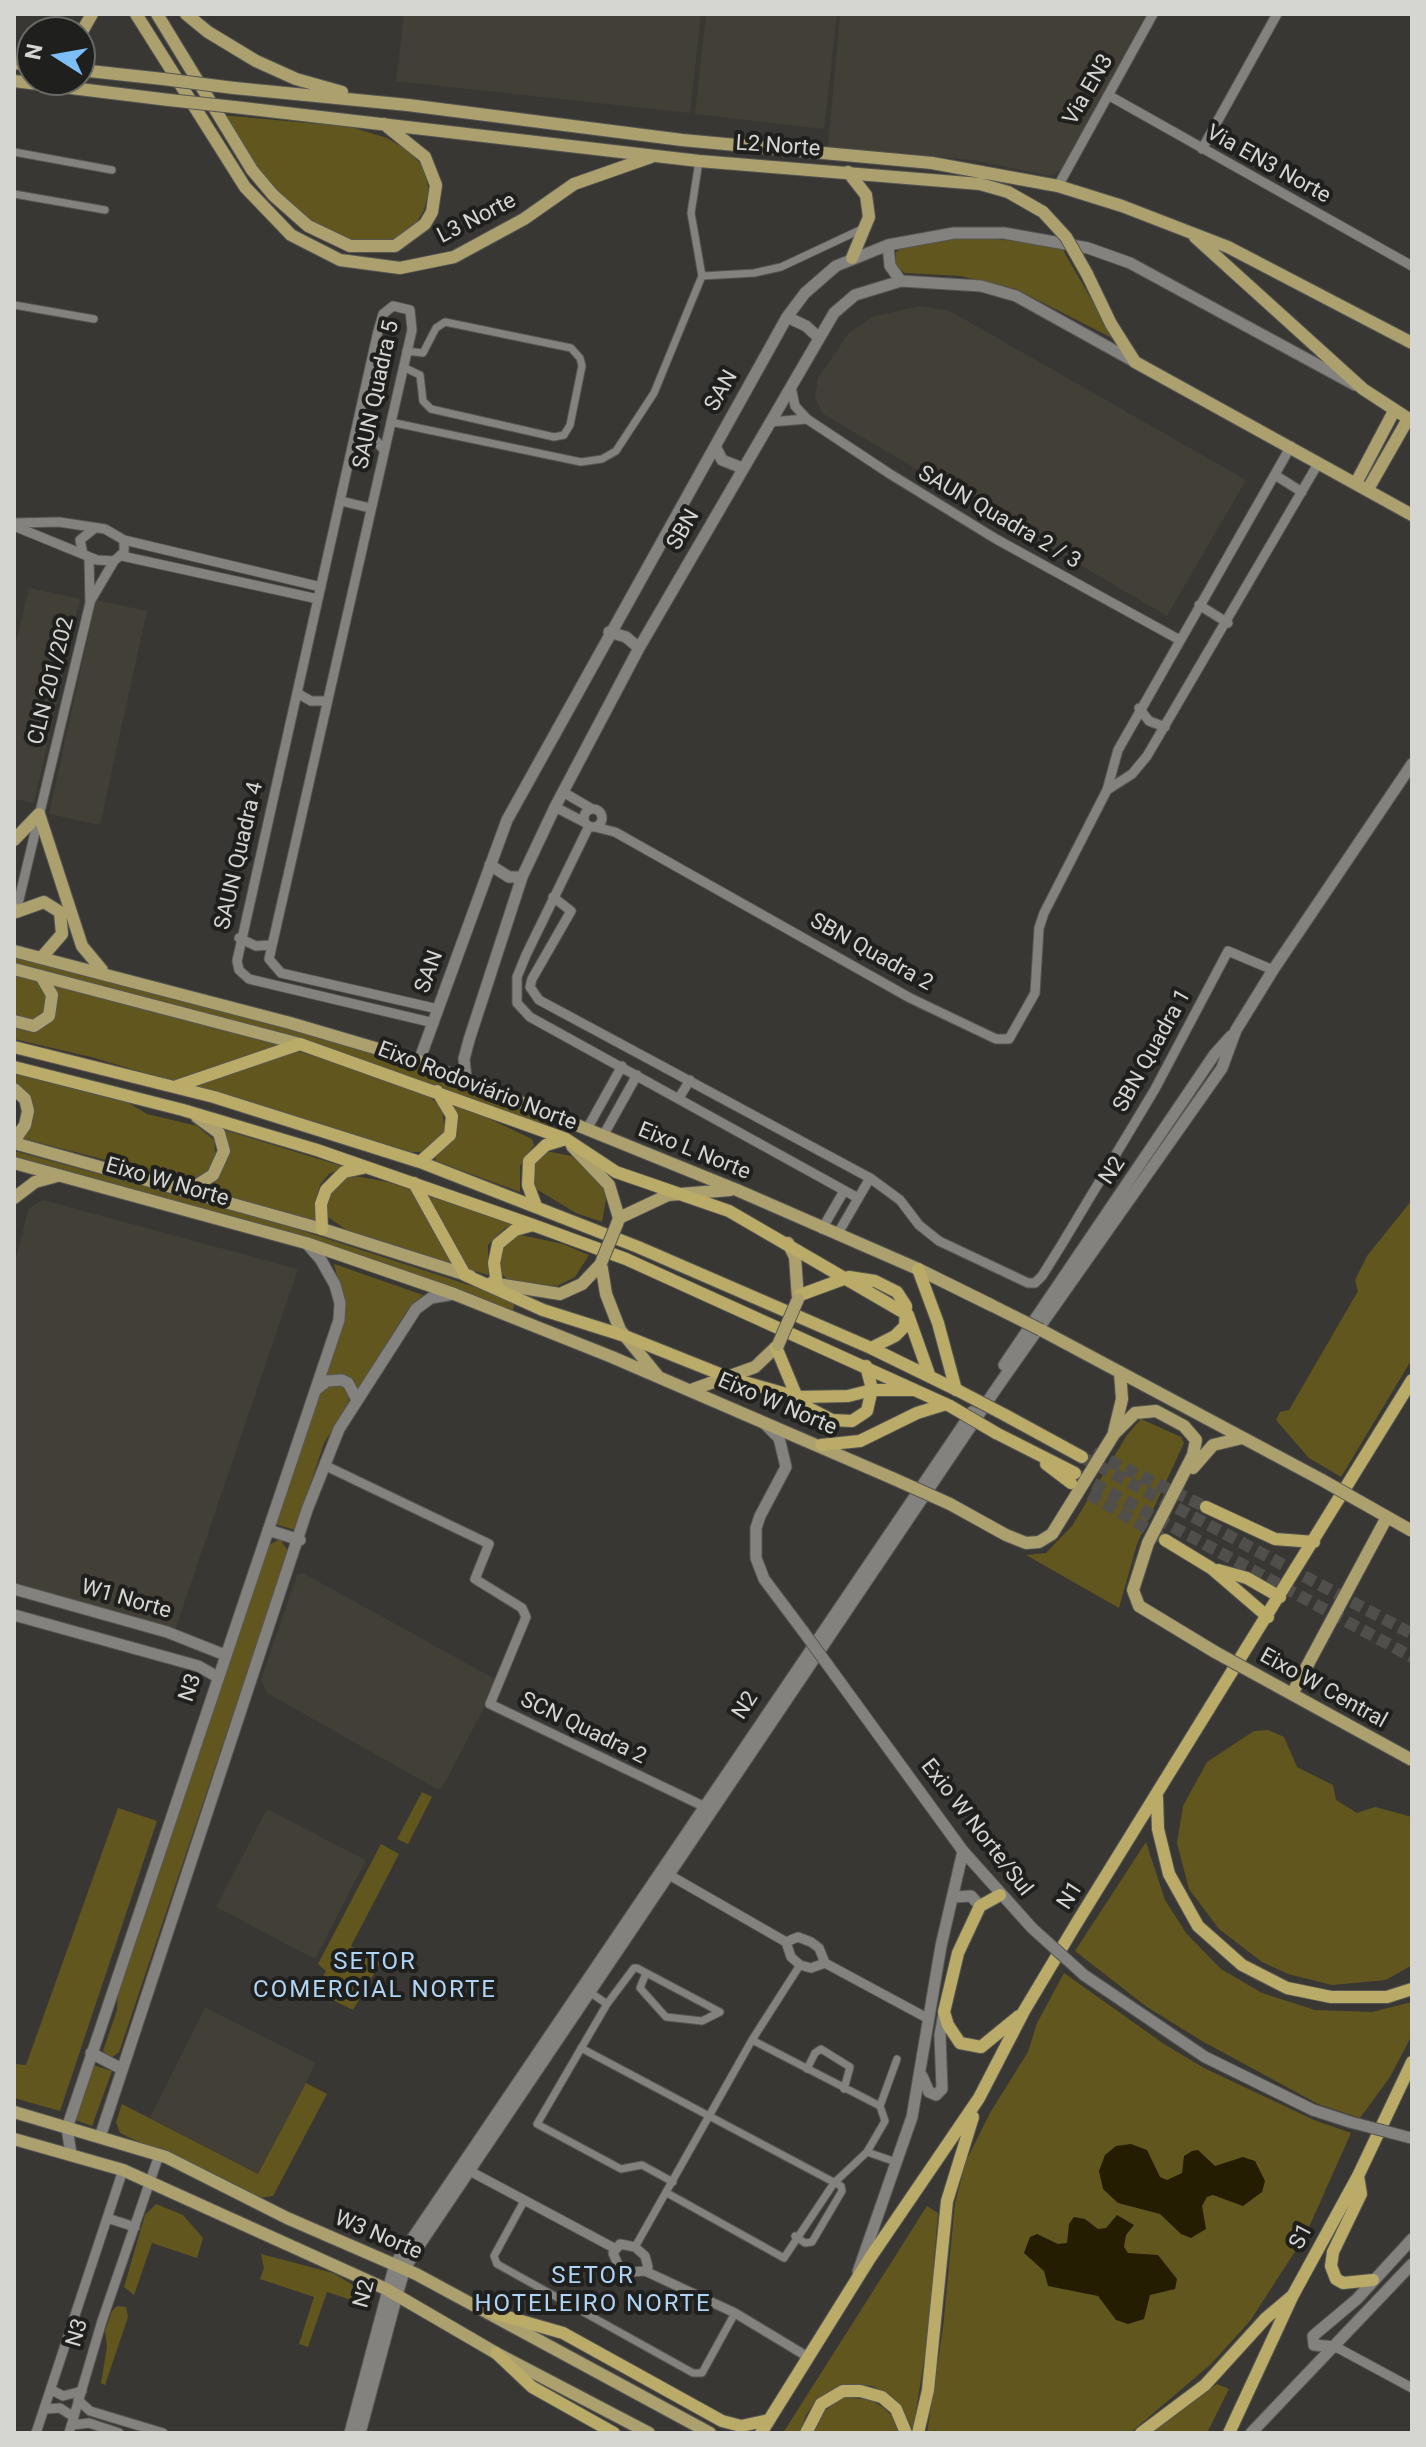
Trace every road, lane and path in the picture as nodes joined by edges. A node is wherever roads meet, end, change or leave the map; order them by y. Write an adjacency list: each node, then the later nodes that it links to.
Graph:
1 (136, 14): 13 (main road, L3 Norte)
2 (157, 14): 10 (main road, L3 Norte)
3 (186, 14): 9 (main road)
4 (1153, 14): 8 (street, Via EN3)
5 (1277, 14): 11 (street)
6 (96, 72): 9 (main road, L2 Norte, bridge)
7 (14, 81): 10 (main road, L2 Norte, bridge)
8 (1108, 95): 11 (street, Via EN3 Norte); 17 (street, Via EN3)
9 (408, 105): 17 (main road, L2 Norte)
10 (382, 122): 13 (main road, L2 Norte)
11 (1202, 149): 24 (street, Via EN3 Norte)
12 (14, 152): 15 (street)
13 (657, 155): 14 (main road, L2 Norte)
14 (699, 161): 16 (main road, L2 Norte); 25 (street)
15 (112, 170)
16 (848, 172): 20 (main road); 33 (main road, L2 Norte, bridge)
17 (1058, 186): 21 (main road, L2 Norte)
18 (14, 194): 19 (street)
19 (105, 210)
20 (867, 226): 23 (main road); 25 (street)
21 (1191, 233): 31 (main road); 36 (main road, L2 Norte)
22 (888, 245): 23 (main road, SAN); 26 (main road); 36 (main road, SAN)
23 (852, 258): 28 (main road, SAN)
24 (1412, 266)
25 (702, 276): 49 (street)
26 (901, 281): 30 (main road, SBN); 33 (main road, SBN)
27 (14, 305): 29 (street)
28 (787, 317): 30 (main road); 46 (main road, SAN)
29 (94, 319)
30 (818, 337): 35 (main road, SBN)
31 (1412, 343)
32 (406, 351): 34 (street, SAUN Quadra 5); 41 (street, SAUN Quadra 5); 45 (street)
33 (1135, 362): 47 (main road, L2 Norte)
34 (403, 367): 38 (street); 42 (street, SAUN Quadra 5)
35 (790, 384): 39 (street); 43 (main road, SBN)
36 (1363, 389): 37 (main road, L2 Norte)
37 (1394, 411): 40 (main road, L2 Norte); 53 (main road)
38 (464, 417): 44 (street); 45 (street)
39 (807, 419): 43 (street); 69 (street, SAUN Quadra 2 / 3)
40 (1410, 420): 53 (main road)
41 (358, 421): 48 (street); 55 (street, SAUN Quadra 5)
42 (390, 422): 44 (street); 48 (street, SAUN Quadra 5)
43 (770, 422): 51 (main road, SBN)
44 (461, 437): 49 (street)
45 (554, 437): 49 (street)
46 (715, 446): 51 (main road); 68 (main road, SAN)
47 (1291, 446): 50 (main road, L2 Norte); 52 (street)
48 (384, 450): 56 (street, SAUN Quadra 5)
49 (552, 458)
50 (1319, 462): 53 (main road, L2 Norte); 54 (street)
51 (742, 468): 70 (main road, SBN)
52 (1275, 475): 54 (street); 66 (street)
53 (1362, 486): 57 (main road, L2 Norte)
54 (1302, 492): 67 (street)
55 (341, 501): 56 (street); 63 (street, SAUN Quadra 5)
56 (370, 508): 72 (street, SAUN Quadra 5)
57 (1412, 514)
58 (14, 524): 59 (street); 61 (street)
59 (95, 528): 60 (street); 61 (street)
60 (124, 540): 62 (street); 63 (street)
61 (86, 555): 62 (street); 65 (street, CLN 201/202)
62 (118, 558): 64 (street); 65 (street, CLN 201/202)
63 (321, 587): 64 (street, SAUN Quadra 5)
64 (318, 599): 71 (street, SAUN Quadra 4)
65 (90, 603): 80 (street, CLN 201/202)
66 (1199, 605): 67 (street); 69 (street)
67 (1228, 623): 74 (street)
68 (609, 632): 70 (main road); 85 (main road, SAN)
69 (1178, 639): 73 (street)
70 (639, 648): 77 (main road, SBN)
71 (297, 693): 72 (street); 89 (street, SAUN Quadra 4)
72 (326, 701): 90 (street)
73 (1139, 708): 74 (street); 76 (street)
74 (1165, 727): 76 (street)
75 (1412, 764): 94 (main road, N2)
76 (1107, 790): 83 (street, SBN Quadra 2)
77 (563, 792): 78 (main road, SBN); 79 (street)
78 (555, 807): 82 (street, SBN Quadra 2); 86 (main road, SBN)
79 (592, 809): 81 (street, SBN Quadra 2); 82 (street)
80 (39, 814): 84 (main road); 88 (street, CLN 201/202); 95 (main road)
81 (602, 817): 82 (street); 83 (street, SBN Quadra 2)
82 (589, 825): 83 (street, SBN Quadra 2); 87 (street)
83 (615, 832)
84 (14, 840)
85 (490, 865): 86 (main road); 97 (main road, SAN)
86 (522, 877): 110 (main road, SBN)
87 (553, 897): 100 (street); 103 (street)
88 (15, 914): 92 (main road)
89 (239, 938): 90 (street); 99 (street, SAUN Quadra 4)
90 (269, 945): 97 (street)
91 (14, 951): 92 (main road, Eixo L Norte)
92 (42, 957): 95 (main road, Eixo L Norte)
93 (14, 969): 96 (main road)
94 (1273, 970): 102 (main road, N2); 133 (street, SBN Quadra 1)
95 (104, 973): 106 (main road, Eixo L Norte)
96 (41, 976): 98 (main road); 104 (main road)
97 (438, 1009): 99 (main road, SAN)
98 (14, 1021)
99 (434, 1023): 106 (main road, SAN)
100 (582, 1023): 101 (street); 103 (street)
101 (594, 1029): 103 (street); 111 (street)
102 (1236, 1030): 119 (main road, N2); 126 (main road, N2)
103 (578, 1043): 107 (street)
104 (300, 1044): 112 (highway); 115 (highway, Eixo Rodoviário Norte)
105 (14, 1047): 112 (highway)
106 (419, 1061): 110 (main road, Eixo L Norte)
107 (622, 1066): 109 (street); 120 (street)
108 (14, 1067): 118 (highway)
109 (637, 1075): 116 (street); 122 (street)
110 (466, 1078): 120 (main road, Eixo L Norte)
111 (690, 1080): 114 (street); 116 (street)
112 (175, 1087): 129 (highway)
113 (14, 1089): 125 (main road)
114 (705, 1089): 117 (street); 121 (street)
115 (437, 1091): 123 (highway, Eixo Rodoviário Norte); 129 (highway)
116 (679, 1098): 117 (street)
117 (695, 1107): 127 (street)
118 (183, 1110): 131 (highway); 136 (main road)
119 (1185, 1119): 126 (main road); 150 (main road, N2)
120 (587, 1129): 122 (main road, Eixo L Norte)
121 (783, 1130): 124 (street); 127 (street)
122 (603, 1136): 137 (main road, Eixo L Norte)
123 (566, 1139): 139 (highway, Eixo Rodoviário Norte); 142 (highway); 143 (main road)
124 (800, 1140): 128 (street); 133 (street)
125 (14, 1142): 136 (main road, Eixo W Norte)
126 (1154, 1146): 134 (main road, N2)
127 (772, 1149): 128 (street)
128 (788, 1157): 138 (street)
129 (420, 1162): 142 (highway)
130 (14, 1163): 132 (main road, Eixo W Norte)
131 (371, 1168): 135 (highway); 145 (highway)
132 (64, 1175): 140 (main road); 148 (main road, Eixo W Norte)
133 (870, 1178): 141 (street)
134 (1132, 1180): 150 (main road); 202 (main road, N2)
135 (414, 1183): 144 (highway); 153 (highway)
136 (189, 1190): 145 (main road, Eixo W Norte)
137 (737, 1190): 139 (main road); 146 (main road, Eixo L Norte)
138 (844, 1191): 141 (street); 146 (street)
139 (677, 1192): 143 (main road); 149 (highway, Eixo Rodoviário Norte)
140 (14, 1198)
141 (858, 1198): 147 (street)
142 (536, 1206): 161 (highway)
143 (618, 1221): 151 (main road, bridge)
144 (533, 1225): 155 (highway); 162 (highway)
145 (322, 1229): 153 (main road, Eixo W Norte)
146 (822, 1229): 147 (main road, Eixo L Norte)
147 (837, 1235): 152 (main road, Eixo L Norte)
148 (306, 1243): 156 (main road, Eixo W Norte); 172 (main road, N3)
149 (788, 1243): 154 (highway, Eixo Rodoviário Norte); 157 (main road)
150 (1100, 1245): 202 (main road, N2)
151 (601, 1264): 155 (main road, Eixo W Norte); 159 (main road)
152 (918, 1269): 163 (main road, Eixo L Norte, bridge); 171 (highway)
153 (465, 1275): 155 (main road, Eixo W Norte); 159 (highway)
154 (843, 1277): 157 (highway); 158 (highway)
155 (497, 1285)
156 (454, 1294): 164 (main road, Eixo W Norte); 174 (main road)
157 (799, 1297): 160 (main road, bridge)
158 (908, 1315): 161 (highway); 165 (highway)
159 (625, 1336): 164 (main road); 166 (highway)
160 (777, 1346): 166 (main road); 173 (highway)
161 (871, 1348): 165 (highway)
162 (866, 1366): 169 (highway); 170 (highway)
163 (1120, 1372): 177 (main road); 178 (main road, Eixo L Norte)
164 (660, 1377): 168 (main road, Eixo W Norte)
165 (930, 1377): 171 (highway)
166 (730, 1378): 168 (main road); 173 (highway)
167 (1412, 1380): 190 (highway, N1)
168 (691, 1390): 176 (main road, Eixo W Norte)
169 (872, 1390): 170 (highway); 173 (highway); 173 (highway)
170 (920, 1390): 175 (highway)
171 (957, 1390): 180 (highway, bridge)
172 (314, 1391): 174 (main road); 186 (main road, N3)
173 (797, 1397)
174 (357, 1400): 181 (main road)
175 (948, 1405): 179 (highway); 182 (highway, bridge)
176 (760, 1419): 179 (main road, Eixo W Norte); 209 (main road, Exio W Norte/Sul, bridge)
177 (1114, 1434): 179 (main road, Eixo W Norte, bridge); 183 (main road, Eixo W Norte)
178 (1242, 1438): 183 (main road); 185 (main road, Eixo L Norte, bridge)
179 (821, 1445)
180 (1085, 1454)
181 (324, 1465): 188 (main road); 206 (street, SCN Quadra 2)
182 (1073, 1478)
183 (1184, 1478): 197 (main road, Eixo W Norte)
184 (1206, 1507): 190 (highway)
185 (1387, 1517): 187 (main road, Eixo L Norte, bridge); 201 (main road, bridge)
186 (268, 1530): 188 (main road); 198 (main road, N3)
187 (1412, 1531)
188 (300, 1540): 230 (main road)
189 (1165, 1540): 191 (highway)
190 (1314, 1542): 193 (highway, N1)
191 (1211, 1568): 193 (highway); 195 (highway)
192 (14, 1589): 196 (main road, W1 Norte)
193 (1280, 1597): 195 (highway, N1)
194 (14, 1615): 199 (main road, W1 Norte)
195 (1268, 1617): 205 (highway, N1)
196 (203, 1646): 198 (main road, W1 Norte); 199 (main road)
197 (1215, 1652): 201 (main road, Eixo W Central, bridge)
198 (225, 1655): 200 (main road, N3)
199 (198, 1666): 200 (main road, W1 Norte)
200 (216, 1676): 227 (main road, N3)
201 (1292, 1694): 203 (main road, Eixo W Central, bridge)
202 (773, 1712): 204 (main road, N2); 206 (main road, N2)
203 (1412, 1760)
204 (730, 1785): 206 (main road); 207 (main road, N2)
205 (1157, 1797): 220 (highway); 222 (highway, N1)
206 (703, 1806): 207 (main road); 208 (main road, N2)
207 (695, 1836): 210 (main road, N2)
208 (679, 1841): 210 (main road); 213 (main road, N2)
209 (963, 1851): 211 (main road, Exio W Norte/Sul); 212 (main road)
210 (671, 1876): 213 (main road); 215 (street); 219 (main road, N2)
211 (1000, 1895): 214 (highway); 240 (main road, Exio W Norte/Sul, bridge)
212 (954, 1897): 214 (main road); 224 (main road)
213 (640, 1901): 219 (main road, N2)
214 (980, 1906): 223 (highway)
215 (786, 1942): 216 (street); 217 (street)
216 (825, 1963): 217 (street); 224 (street)
217 (800, 1965): 225 (street)
218 (646, 1973): 218 (street); 221 (street)
219 (586, 1989): 221 (street); 246 (main road, N2); 246 (main road, N2)
220 (1412, 1989)
221 (607, 2004): 226 (street)
222 (1024, 2011): 223 (highway); 234 (highway, N1)
223 (944, 2012): 232 (main road)
224 (927, 2018): 232 (main road)
225 (752, 2040): 231 (street); 237 (street)
226 (581, 2048): 237 (street); 250 (street)
227 (91, 2053): 230 (main road); 238 (main road, N3)
228 (897, 2059): 235 (street)
229 (1412, 2062): 248 (highway, S1)
230 (122, 2069): 239 (main road)
231 (807, 2069): 233 (street); 233 (street)
232 (922, 2075): 245 (main road)
233 (844, 2089): 235 (street)
234 (979, 2098): 270 (highway, N1); 294 (highway)
235 (880, 2106): 242 (street)
236 (14, 2112): 238 (main road, W3 Norte)
237 (711, 2114): 250 (street); 251 (street)
238 (67, 2128): 239 (main road, W3 Norte); 243 (main road, N3)
239 (100, 2137): 244 (main road, W3 Norte)
240 (1411, 2138)
241 (14, 2139): 243 (main road, W3 Norte)
242 (867, 2152): 245 (street); 251 (street)
243 (71, 2154): 247 (main road, W3 Norte)
244 (159, 2155): 249 (street, N3); 256 (main road, W3 Norte)
245 (896, 2162): 270 (main road)
246 (466, 2168): 252 (main road, N2); 254 (main road, N2); 255 (street)
247 (123, 2170): 249 (main road, W3 Norte); 257 (street)
248 (1358, 2176): 269 (highway); 272 (highway, S1)
249 (150, 2182): 259 (street, N3); 260 (main road, W3 Norte)
250 (673, 2182): 253 (street)
251 (834, 2183): 261 (street); 261 (street)
252 (446, 2186): 254 (main road); 267 (main road, N2)
253 (667, 2193): 261 (street); 264 (street)
254 (450, 2201): 267 (main road, N2)
255 (524, 2201): 265 (street); 274 (street)
256 (280, 2214): 258 (main road, W3 Norte); 260 (main road)
257 (107, 2218): 259 (street); 279 (street)
258 (297, 2223): 263 (main road); 267 (main road, W3 Norte)
259 (135, 2227): 280 (street, N3)
260 (266, 2235): 263 (main road, W3 Norte)
261 (795, 2236)
262 (1412, 2239): 269 (main road)
263 (287, 2245): 271 (main road, W3 Norte)
264 (635, 2247): 265 (street); 268 (street)
265 (614, 2248): 268 (street)
266 (1412, 2264): 275 (main road)
267 (400, 2266): 271 (main road, N2); 273 (main road, W3 Norte)
268 (645, 2271): 274 (street)
269 (1373, 2280): 275 (main road)
270 (855, 2283): 277 (highway, N1)
271 (392, 2292): 276 (main road, W3 Norte); 284 (main road, N2)
272 (1293, 2295): 295 (highway); 296 (highway, S1)
273 (490, 2312): 282 (highway); 290 (main road, W3 Norte)
274 (735, 2313): 277 (street)
275 (1336, 2347): 278 (street); 297 (main road)
276 (496, 2353): 288 (highway); 289 (main road, W3 Norte)
277 (808, 2357): 282 (highway, N1)
278 (1412, 2388)
279 (52, 2390): 280 (street); 281 (street)
280 (80, 2396): 283 (street, N3); 287 (street)
281 (46, 2409): 283 (street); 285 (street)
282 (769, 2420): 291 (highway, N1)
283 (72, 2425): 286 (street)
284 (357, 2432)
285 (36, 2433)
286 (119, 2433)
287 (163, 2433)
288 (614, 2433)
289 (649, 2433)
290 (710, 2433)
291 (761, 2433)
292 (806, 2433): 293 (highway)
293 (906, 2433)
294 (918, 2433)
295 (1141, 2433)
296 (1229, 2433)
297 (1251, 2433)

